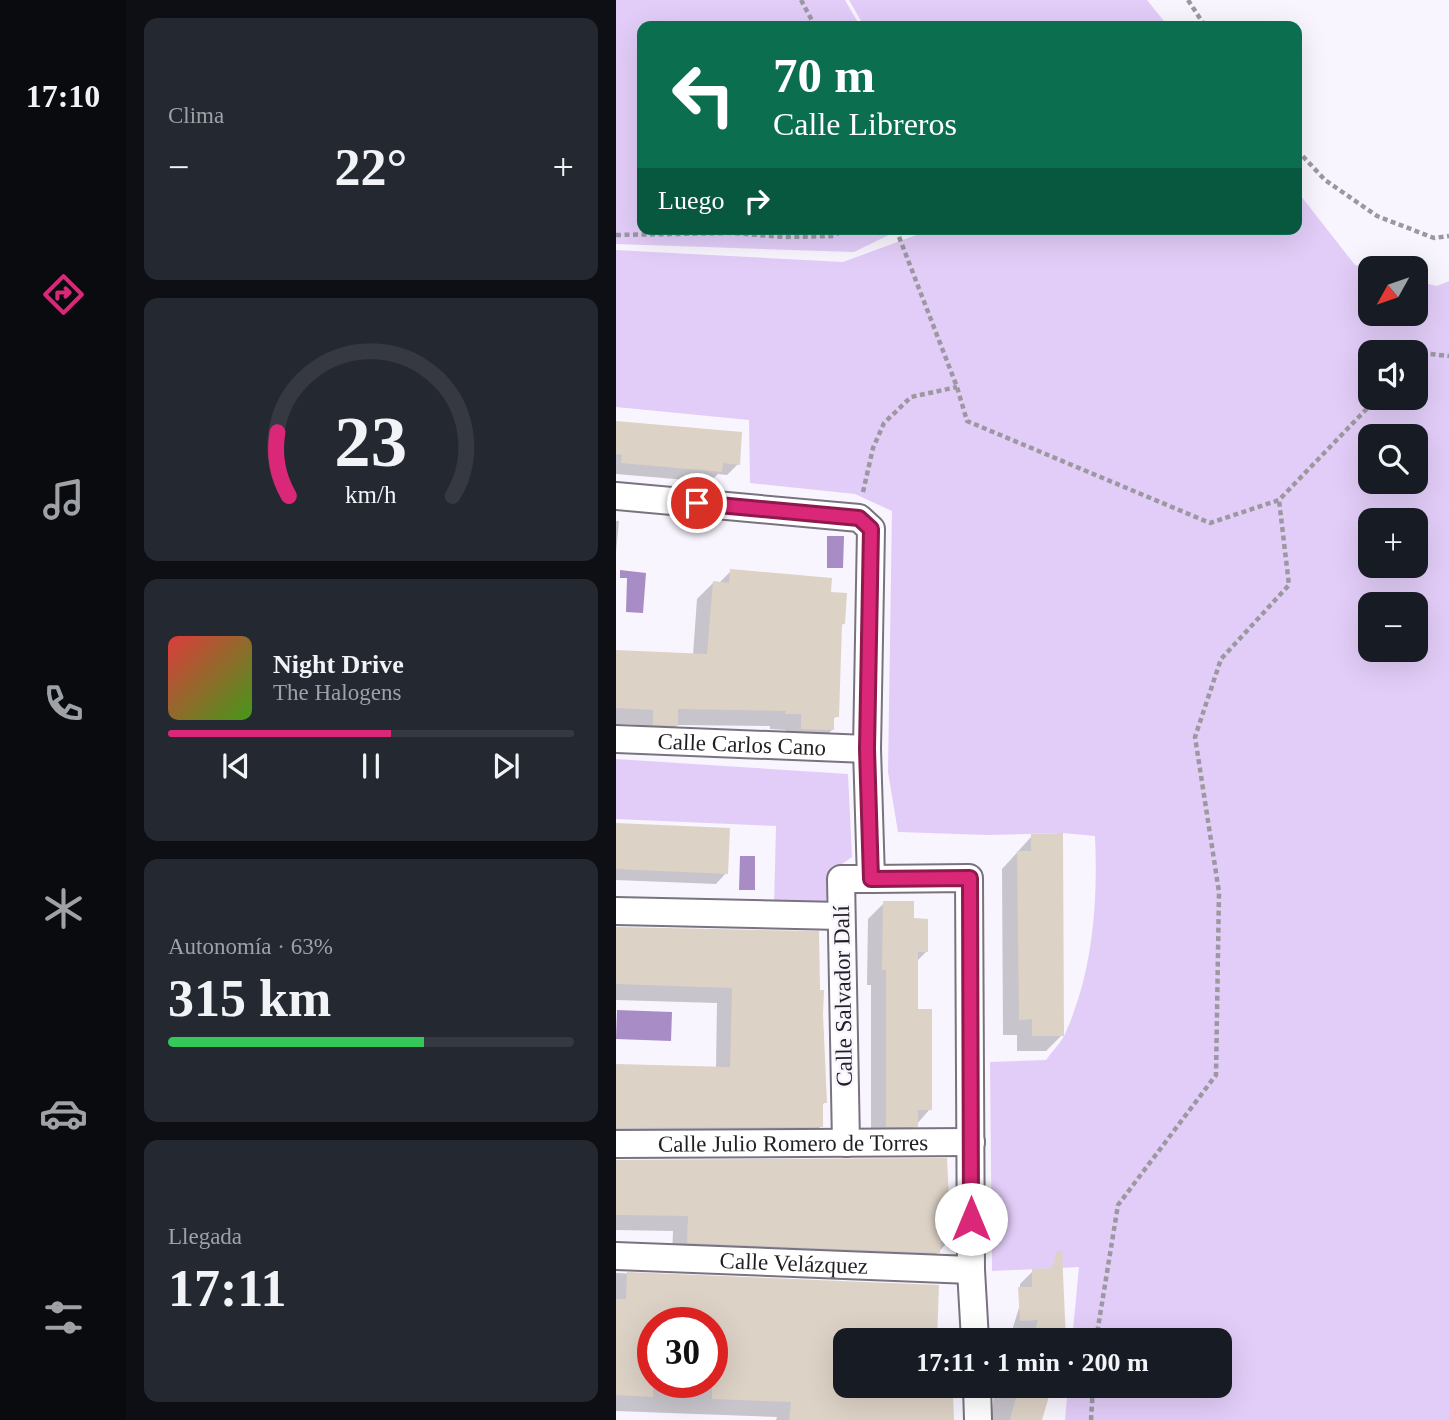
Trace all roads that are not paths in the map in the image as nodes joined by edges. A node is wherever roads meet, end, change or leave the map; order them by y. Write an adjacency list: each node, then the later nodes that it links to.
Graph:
1 (616, 496): 3 (street)
2 (616, 739): 3 (street, Calle Carlos Cano)
3 (867, 749): 4 (street)
4 (871, 879): 6 (street, Calle Salvador Dalí); 7 (street)
5 (616, 911): 6 (street)
6 (842, 916): 8 (street, Calle Salvador Dalí)
7 (971, 1142): 8 (street, Calle Julio Romero de Torres); 11 (street)
8 (846, 1143): 9 (street, Calle Julio Romero de Torres)
9 (616, 1144)
10 (616, 1256): 11 (street, Calle Velázquez)
11 (971, 1270): 12 (street)
12 (974, 1328)
13 (977, 1398): 14 (street)
14 (978, 1420)

